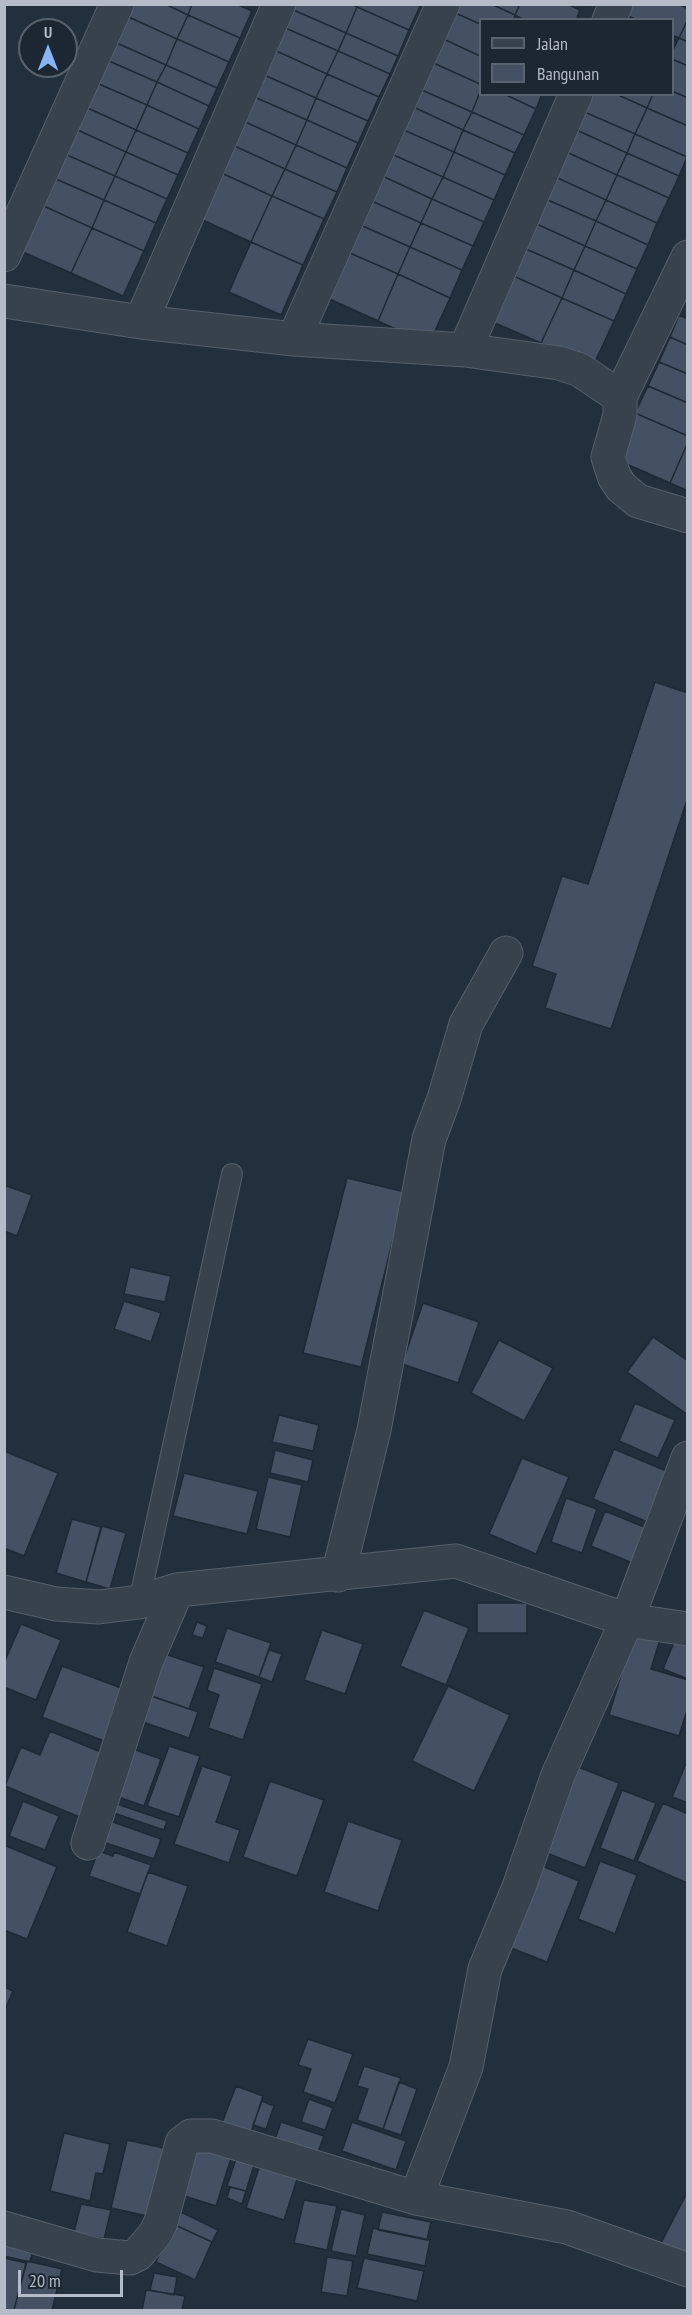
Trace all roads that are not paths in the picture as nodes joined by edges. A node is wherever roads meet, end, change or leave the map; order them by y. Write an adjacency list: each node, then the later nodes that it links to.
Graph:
1 (117, 4): 7 (street)
2 (279, 4): 10 (street)
3 (443, 4): 11 (street)
4 (616, 4): 5 (street)
5 (610, 18)
6 (575, 96): 12 (street)
7 (4, 255)
8 (687, 257): 13 (street)
9 (4, 301): 10 (street)
10 (141, 322): 11 (street)
11 (294, 339): 12 (street)
12 (465, 350): 13 (street)
13 (620, 397): 14 (street)
14 (687, 516)
15 (506, 953): 18 (street)
16 (232, 1174): 21 (lane)
17 (687, 1458): 22 (street)
18 (338, 1575): 19 (street); 22 (street)
19 (177, 1590): 21 (street); 24 (street)
20 (4, 1592): 21 (street)
21 (139, 1602)
22 (627, 1620): 23 (street); 25 (street)
23 (687, 1629)
24 (88, 1843)
25 (416, 2198): 26 (street); 27 (street)
26 (4, 2228)
27 (687, 2270)

